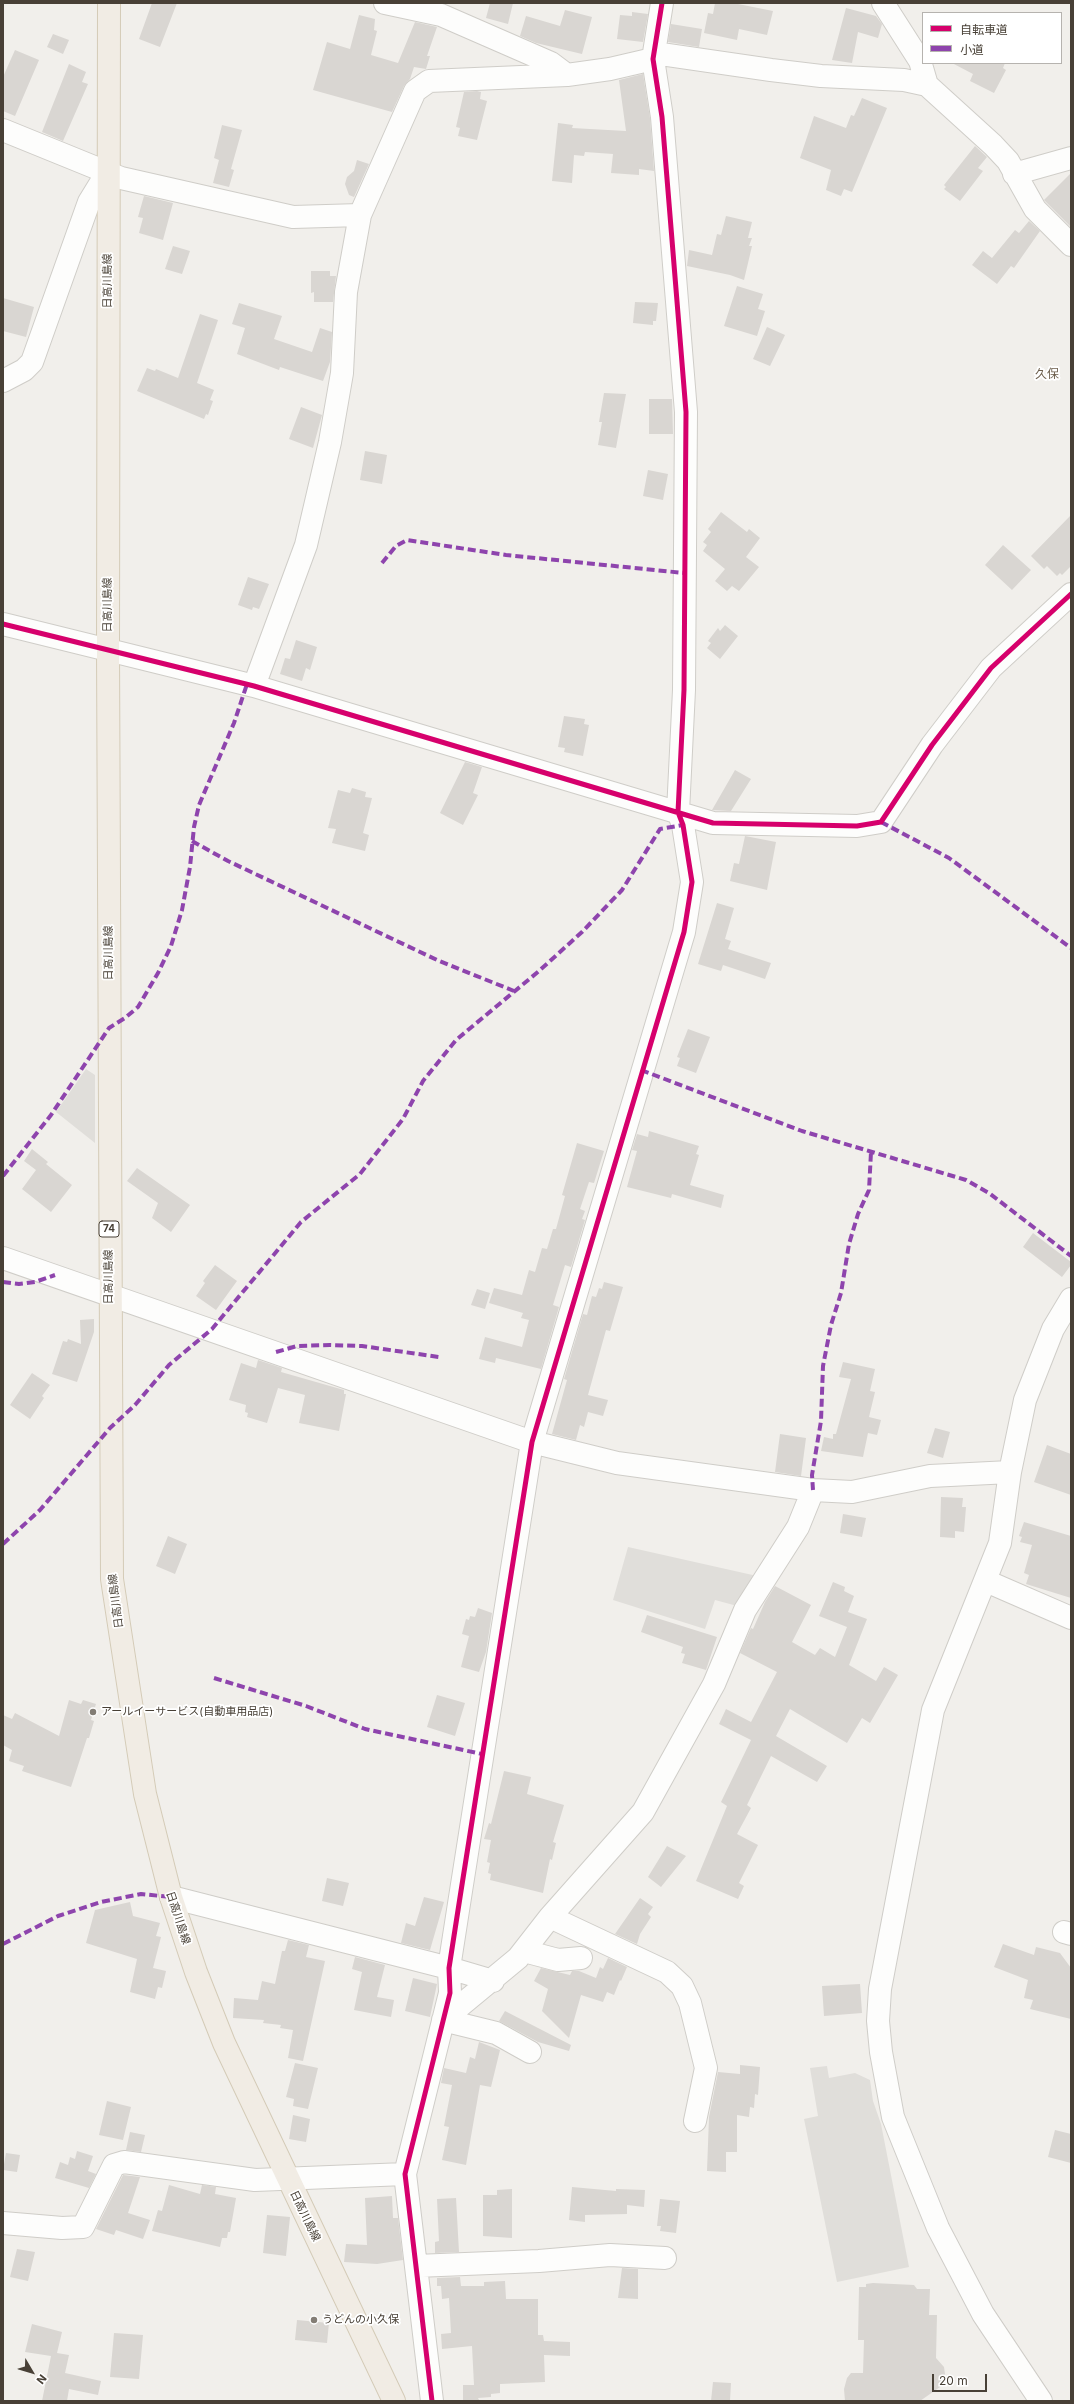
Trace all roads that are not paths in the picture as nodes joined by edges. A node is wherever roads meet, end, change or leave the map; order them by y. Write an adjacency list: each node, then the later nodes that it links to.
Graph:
1 (109, 3): 10 (main road, 日高川島線 / 74)
2 (385, 3): 6 (street)
3 (662, 3): 5 (street)
4 (883, 3): 7 (street)
5 (654, 56): 6 (street); 7 (street); 19 (street)
6 (567, 74): 12 (street)
7 (927, 85): 11 (street)
8 (3, 130): 10 (street)
9 (1071, 158): 11 (street)
10 (108, 171): 12 (street); 14 (street); 17 (main road, 日高川島線 / 74)
11 (1014, 174): 13 (street)
12 (360, 215): 18 (street)
13 (1071, 245)
14 (3, 381)
15 (1071, 594): 19 (street)
16 (3, 624): 17 (street)
17 (108, 649): 18 (street); 21 (main road, 日高川島線 / 74)
18 (254, 686): 19 (street)
19 (678, 812): 24 (street)
20 (3, 1258): 21 (street)
21 (109, 1294): 24 (street); 29 (main road, 日高川島線 / 74)
22 (1071, 1298): 23 (street)
23 (1062, 1333): 25 (street)
24 (532, 1442): 26 (street); 33 (street)
25 (1010, 1472): 26 (street); 27 (street)
26 (813, 1490): 30 (street)
27 (986, 1581): 28 (street); 45 (street)
28 (1071, 1618)
29 (171, 1897): 33 (street); 39 (main road, 日高川島線 / 74)
30 (550, 1917): 31 (street); 37 (street)
31 (524, 1951): 32 (street); 34 (street)
32 (581, 1958)
33 (449, 1968): 34 (street); 35 (street)
34 (493, 1981): 35 (street)
35 (443, 2020): 36 (street); 38 (street)
36 (530, 2052)
37 (695, 2121)
38 (405, 2174): 39 (street); 42 (street)
39 (287, 2179): 40 (street); 43 (main road, 日高川島線 / 74)
40 (3, 2223)
41 (665, 2258): 42 (street)
42 (416, 2266): 44 (street)
43 (394, 2401)
44 (432, 2401)
45 (1040, 2401)

